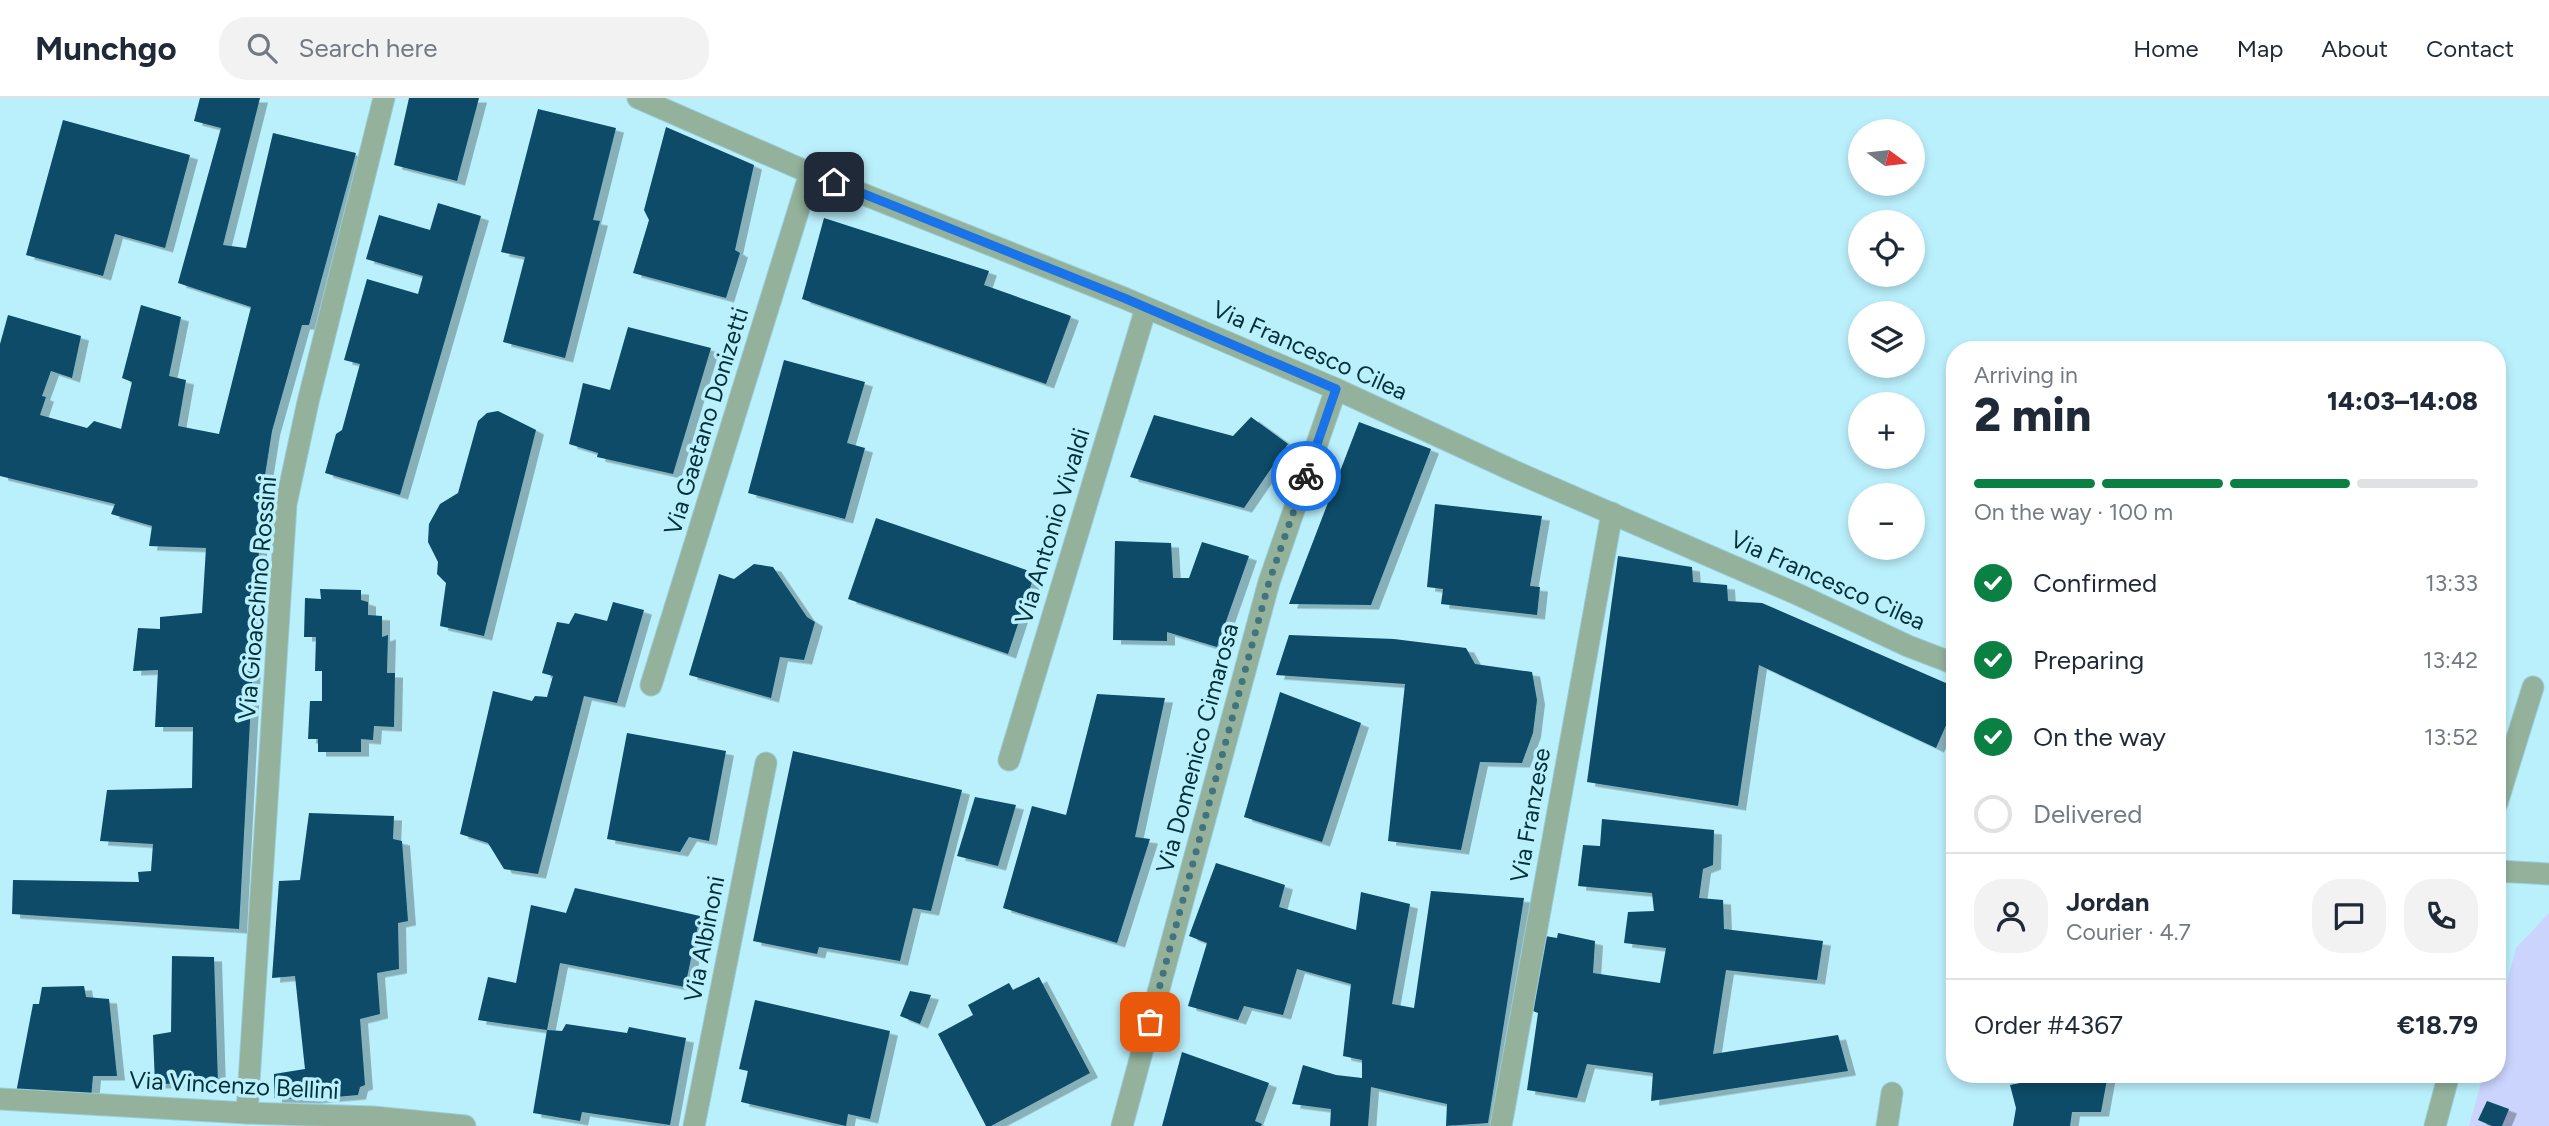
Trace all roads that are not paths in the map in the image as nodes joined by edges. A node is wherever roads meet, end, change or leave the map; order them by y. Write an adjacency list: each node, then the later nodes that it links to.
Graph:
1 (384, 98): 18 (street, Via Gioacchino Rossini)
2 (638, 98): 3 (street, Via Francesco Cilea)
3 (810, 173): 4 (street, Via Francesco Cilea); 8 (street, Via Gaetano Donizetti)
4 (1146, 308): 5 (street, Via Francesco Cilea); 10 (street, Via Antonio Vivaldi)
5 (1336, 389): 6 (street, Via Francesco Cilea); 22 (street, Via Domenico Cimarosa)
6 (1612, 513): 7 (street, Via Francesco Cilea); 23 (street, Via Franzese)
7 (1946, 661)
8 (651, 685)
9 (2533, 687): 12 (street)
10 (1009, 760)
11 (765, 762): 21 (street, Via Albinoni)
12 (2506, 774)
13 (2506, 872): 14 (street)
14 (2549, 874)
15 (2447, 1083): 25 (street)
16 (1892, 1093): 24 (street)
17 (0, 1099): 18 (street, Via Vincenzo Bellini)
18 (247, 1113): 19 (street, Via Vincenzo Bellini)
19 (373, 1121): 20 (street, Via Vincenzo Bellini)
20 (466, 1126)
21 (694, 1126)
22 (1122, 1126)
23 (1501, 1126)
24 (1886, 1126)
25 (2435, 1126)

